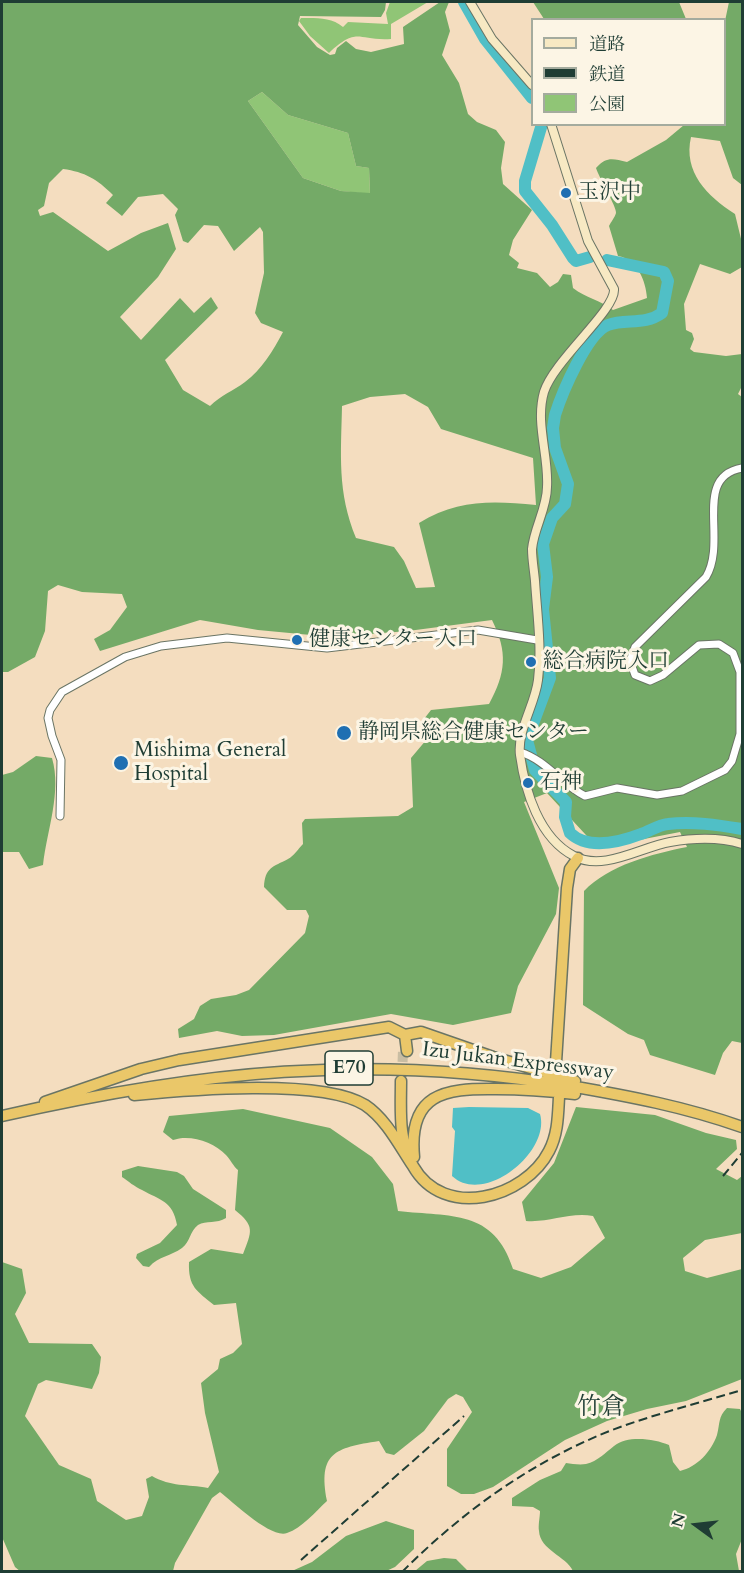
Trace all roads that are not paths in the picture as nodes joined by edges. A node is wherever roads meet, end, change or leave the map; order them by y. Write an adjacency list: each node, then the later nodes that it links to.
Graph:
1 (470, 2): 2 (main road)
2 (531, 84)
3 (552, 126): 5 (main road)
4 (742, 468): 6 (street)
5 (537, 640): 6 (main road); 7 (street)
6 (521, 753): 9 (main road)
7 (60, 816)
8 (742, 844): 9 (main road)
9 (578, 858): 12 (highway)
10 (405, 1035): 11 (highway); 14 (highway); 18 (highway)
11 (405, 1050)
12 (559, 1062)
13 (404, 1081): 21 (highway)
14 (628, 1096): 16 (highway, Izu Jukan Expressway / E70); 17 (highway, Izu Jukan Expressway / E70)
15 (557, 1097): 21 (highway)
16 (71, 1102): 18 (highway, Izu Jukan Expressway / E70); 21 (highway)
17 (680, 1108): 20 (highway, Izu Jukan Expressway / E70); 21 (highway)
18 (19, 1112): 19 (highway, Izu Jukan Expressway / E70)
19 (2, 1116)
20 (740, 1126)
21 (413, 1161)

